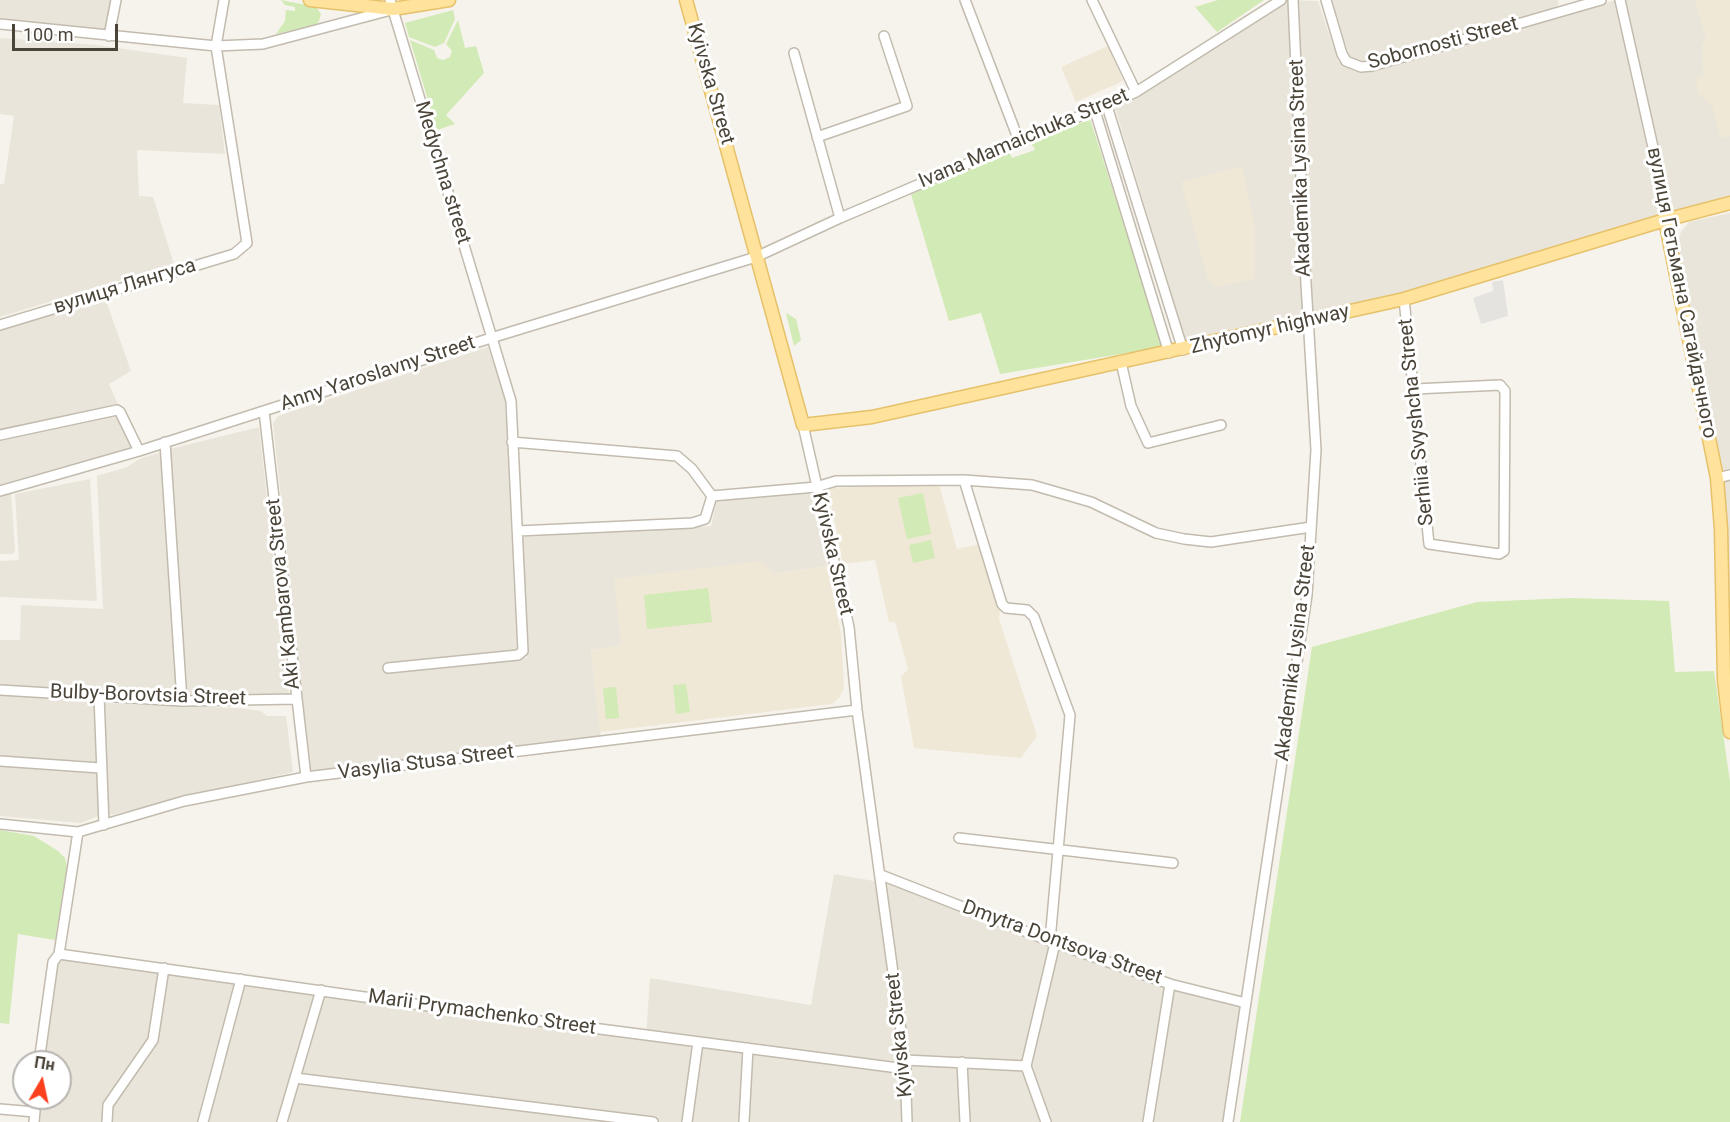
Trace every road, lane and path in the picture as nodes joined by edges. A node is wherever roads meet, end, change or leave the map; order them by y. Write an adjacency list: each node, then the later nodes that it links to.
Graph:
1 (116, 0): 17 (street)
2 (224, 0): 19 (street)
3 (310, 0): 14 (main road)
4 (449, 0): 14 (main road)
5 (686, 0): 29 (main road, Kyivska Street)
6 (965, 0): 25 (street)
7 (1092, 0): 21 (street)
8 (1281, 0): 21 (street, Ivana Mamaichuka Street)
9 (1293, 0): 31 (street, Akademika Lysina Street)
10 (1326, 0): 15 (street, Sobornosti Street)
11 (1563, 0): 15 (street)
12 (1602, 0): 15 (street, Sobornosti Street)
13 (1620, 0): 28 (street, вулиця Гетьмана Сагайдачного)
14 (392, 4): 19 (street); 33 (street, Medychna street)
15 (1566, 11)
16 (0, 24): 17 (street)
17 (109, 36): 19 (street)
18 (885, 36): 24 (street)
19 (216, 46): 32 (street, вулиця Лянгуса)
20 (794, 53): 24 (street)
21 (1137, 92): 22 (street, Ivana Mamaichuka Street)
22 (1107, 106): 23 (street, Ivana Mamaichuka Street); 34 (street)
23 (1095, 111): 25 (street, Ivana Mamaichuka Street); 35 (street)
24 (817, 137): 27 (street)
25 (1020, 141): 27 (street, Ivana Mamaichuka Street)
26 (1730, 203): 28 (main road, Zhytomyr highway)
27 (840, 218): 29 (street, Ivana Mamaichuka Street)
28 (1665, 220): 30 (main road, Zhytomyr highway); 46 (main road, вулиця Гетьмана Сагайдачного)
29 (756, 257): 33 (street, Anny Yaroslavny Street); 39 (main road, Kyivska Street)
30 (1404, 299): 31 (main road, Zhytomyr highway); 37 (street, Serhiia Svyshcha Street)
31 (1308, 321): 34 (main road, Zhytomyr highway); 51 (street, Akademika Lysina Street)
32 (0, 325)
33 (492, 338): 38 (street, Anny Yaroslavny Street); 43 (street, Medychna street)
34 (1183, 350): 35 (main road, Zhytomyr highway)
35 (1169, 353): 36 (main road, Zhytomyr highway)
36 (1121, 362): 39 (main road, Zhytomyr highway); 40 (street)
37 (1415, 389): 37 (street, Serhiia Svyshcha Street)
38 (264, 411): 42 (street, Anny Yaroslavny Street); 58 (street, Aki Kambarova Street)
39 (803, 425): 48 (street, Kyivska Street)
40 (1221, 425)
41 (0, 435): 44 (street)
42 (165, 442): 44 (street, Anny Yaroslavny Street); 59 (street)
43 (512, 442): 50 (street); 52 (street, Medychna street)
44 (139, 451): 49 (street, Anny Yaroslavny Street)
45 (1730, 475): 46 (street)
46 (1717, 478): 53 (main road, вулиця Гетьмана Сагайдачного)
47 (964, 480): 48 (street); 51 (street); 69 (street)
48 (816, 487): 50 (street); 60 (street, Kyivska Street)
49 (0, 491)
50 (712, 496): 52 (street)
51 (1311, 527): 78 (street, Akademika Lysina Street)
52 (518, 531): 54 (street, Medychna street)
53 (1726, 622): 55 (main road, вулиця Гетьмана Сагайдачного)
54 (388, 668)
55 (1727, 679): 61 (main road, вулиця Гетьмана Сагайдачного)
56 (0, 690): 57 (street, Bulby-Borovtsia Street)
57 (99, 695): 59 (street, Bulby-Borovtsia Street); 63 (street)
58 (296, 699): 59 (street, Bulby-Borovtsia Street); 64 (street, Aki Kambarova Street)
59 (182, 701)
60 (856, 710): 64 (street, Vasylia Stusa Street); 71 (street, Kyivska Street)
61 (1730, 732)
62 (0, 761): 63 (street)
63 (100, 768): 66 (street)
64 (306, 777): 66 (street, Vasylia Stusa Street)
65 (0, 824): 67 (street, Vasylia Stusa Street)
66 (104, 825): 67 (street, Vasylia Stusa Street)
67 (78, 832): 73 (street)
68 (958, 838): 69 (street)
69 (1058, 848): 70 (street); 72 (street)
70 (1173, 863)
71 (881, 875): 72 (street, Dmytra Dontsova Street); 83 (street, Kyivska Street)
72 (1053, 942): 76 (street, Dmytra Dontsova Street); 84 (street)
73 (59, 954): 74 (street, Marii Prymachenko Street); 81 (street)
74 (164, 968): 75 (street, Marii Prymachenko Street); 88 (street)
75 (241, 979): 77 (street, Marii Prymachenko Street); 89 (street)
76 (1170, 984): 78 (street, Dmytra Dontsova Street); 97 (street)
77 (321, 990): 79 (street, Marii Prymachenko Street); 85 (street)
78 (1246, 1003): 98 (street, Akademika Lysina Street)
79 (698, 1042): 80 (street, Marii Prymachenko Street); 92 (street)
80 (748, 1048): 83 (street, Marii Prymachenko Street); 93 (street)
81 (41, 1050)
82 (962, 1062): 83 (street, Marii Prymachenko Street); 84 (street, Marii Prymachenko Street); 95 (street)
83 (905, 1064): 94 (street, Kyivska Street)
84 (1026, 1066): 96 (street)
85 (295, 1078): 90 (street); 91 (street)
86 (0, 1109): 87 (street)
87 (34, 1117)
88 (107, 1122)
89 (202, 1122)
90 (282, 1122)
91 (653, 1122)
92 (687, 1122)
93 (744, 1122)
94 (908, 1122)
95 (965, 1122)
96 (1046, 1122)
97 (1148, 1122)
98 (1228, 1122)

